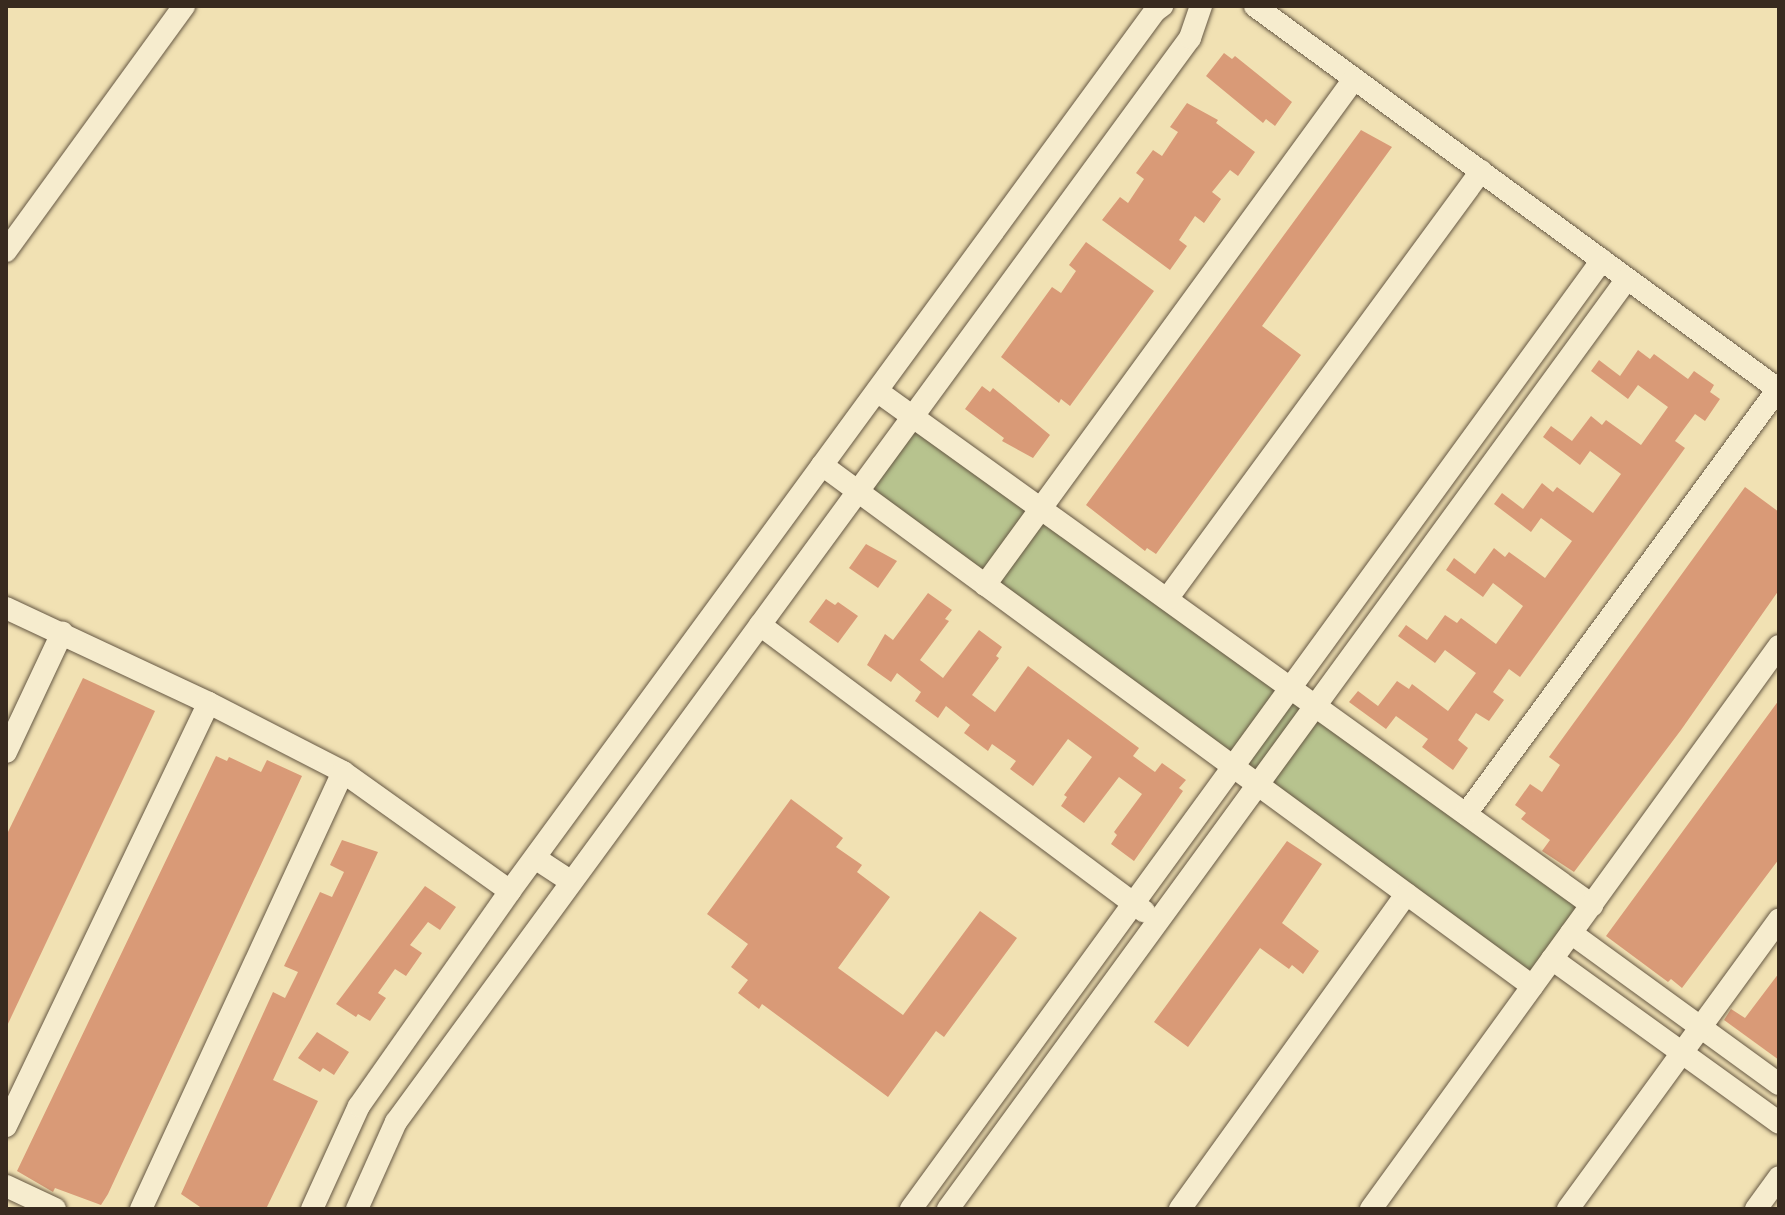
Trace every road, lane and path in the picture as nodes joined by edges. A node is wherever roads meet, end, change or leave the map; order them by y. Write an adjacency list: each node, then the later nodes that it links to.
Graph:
1 (184, 6): 7 (street)
2 (1162, 6): 11 (street)
3 (1201, 6): 12 (street)
4 (1255, 6): 5 (street)
5 (1354, 79): 6 (street); 15 (street)
6 (1481, 171): 8 (street); 17 (street)
7 (6, 251)
8 (1602, 260): 9 (street); 22 (street)
9 (1627, 279): 10 (street); 24 (street)
10 (1779, 390): 29 (street)
11 (877, 391): 12 (street); 13 (street)
12 (911, 416): 14 (street); 15 (street)
13 (822, 465): 14 (street); 30 (street)
14 (857, 491): 16 (street); 19 (street)
15 (1040, 508): 16 (street); 17 (street)
16 (985, 585): 26 (street)
17 (1167, 599): 22 (street)
18 (6, 608): 20 (street)
19 (760, 625): 31 (street); 34 (street)
20 (62, 633): 23 (street); 25 (street)
21 (1779, 646): 35 (street)
22 (1290, 688): 24 (street); 26 (street)
23 (209, 703): 27 (street); 45 (street)
24 (1315, 706): 28 (street); 29 (street)
25 (6, 752)
26 (1233, 767): 28 (street); 34 (street)
27 (343, 772): 32 (street); 51 (street)
28 (1258, 785): 33 (street); 37 (street)
29 (1466, 814): 35 (street)
30 (535, 858): 31 (street); 32 (street)
31 (570, 881): 53 (street)
32 (510, 891): 52 (street)
33 (1406, 894): 40 (street); 55 (street)
34 (1133, 903): 37 (street); 48 (street)
35 (1592, 905): 38 (street)
36 (1779, 920): 41 (street)
37 (1158, 921): 49 (street)
38 (1571, 933): 39 (street); 41 (street)
39 (1552, 959): 40 (street); 42 (street)
40 (1532, 986): 56 (street)
41 (1700, 1027): 42 (street); 43 (street)
42 (1682, 1052): 44 (street); 57 (street)
43 (1779, 1084)
44 (1779, 1123)
45 (6, 1126)
46 (1779, 1177): 58 (street)
47 (6, 1186): 50 (street)
48 (925, 1190): 49 (street); 54 (street)
49 (950, 1208)
50 (55, 1209)
51 (141, 1209)
52 (312, 1209)
53 (357, 1209)
54 (911, 1209)
55 (1180, 1209)
56 (1371, 1209)
57 (1568, 1209)
58 (1756, 1209)

